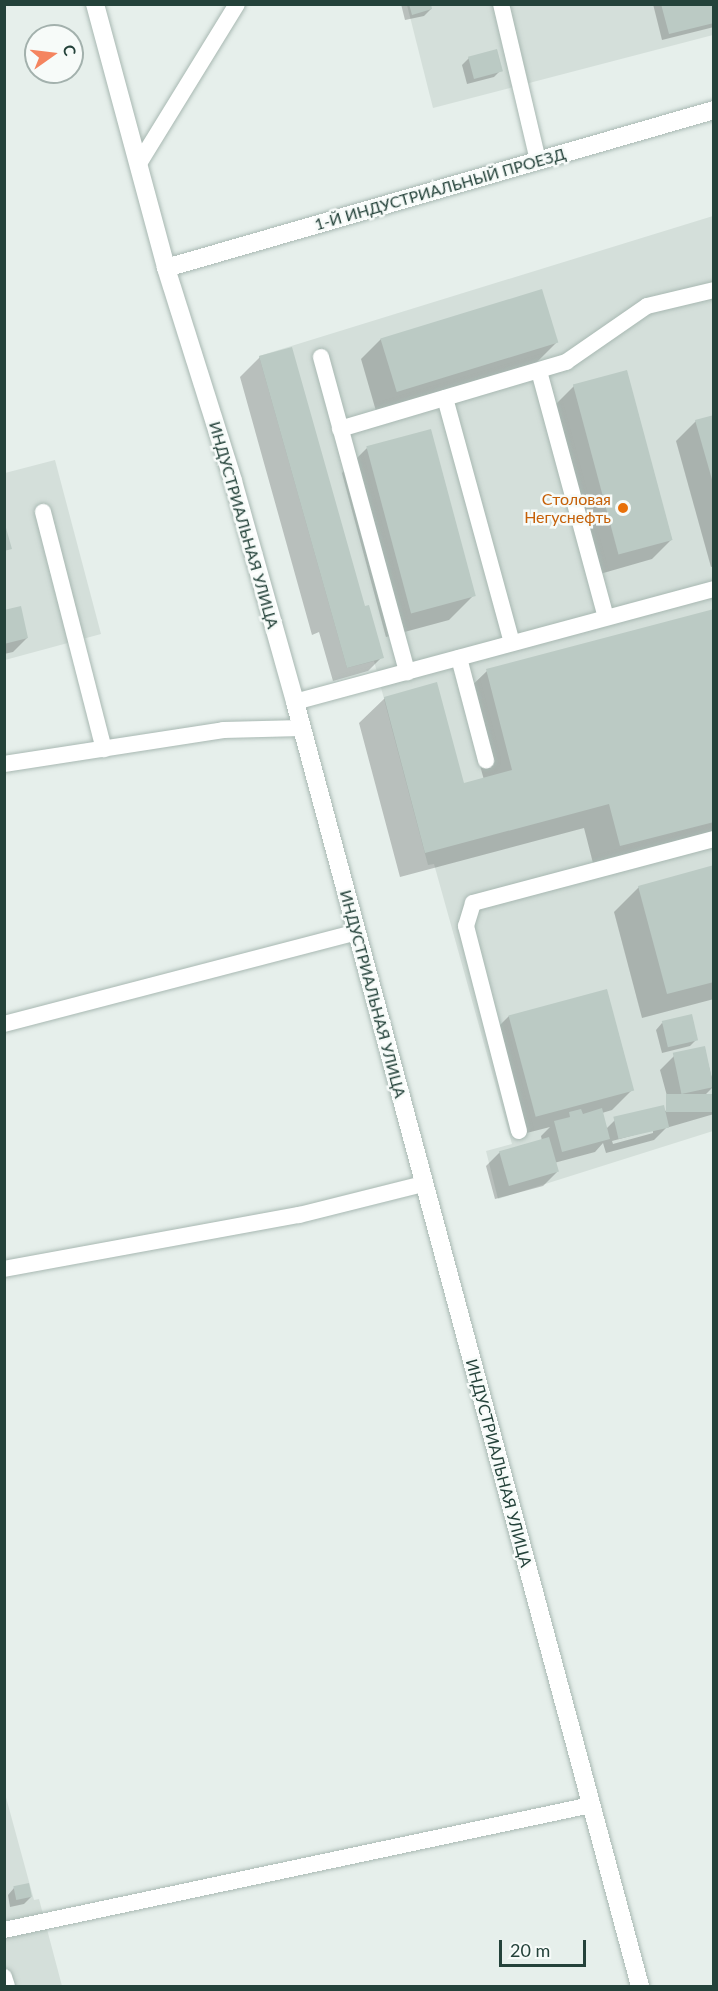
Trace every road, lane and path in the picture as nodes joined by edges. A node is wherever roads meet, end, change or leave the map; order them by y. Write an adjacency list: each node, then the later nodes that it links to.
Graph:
1 (94, 4): 6 (street, ИНДУСТРИАЛЬНАЯ УЛИЦА)
2 (501, 4): 5 (lane)
3 (235, 6): 6 (lane)
4 (714, 110): 5 (street, 1-Й ИНДУСТРИАЛЬНЫЙ ПРОЕЗД)
5 (538, 161): 7 (street, 1-Й ИНДУСТРИАЛЬНЫЙ ПРОЕЗД)
6 (138, 165): 7 (street, ИНДУСТРИАЛЬНАЯ УЛИЦА)
7 (166, 268): 19 (street, ИНДУСТРИАЛЬНАЯ УЛИЦА)
8 (714, 290): 10 (lane)
9 (321, 357): 12 (lane)
10 (539, 371): 11 (lane); 15 (lane)
11 (445, 398): 12 (lane); 16 (lane)
12 (340, 429): 18 (lane)
13 (43, 512): 21 (lane)
14 (714, 589): 15 (lane)
15 (606, 617): 16 (lane)
16 (512, 643): 17 (lane)
17 (459, 657): 18 (lane); 22 (lane)
18 (407, 672): 19 (lane)
19 (295, 702): 20 (street, ИНДУСТРИАЛЬНАЯ УЛИЦА)
20 (302, 728): 21 (lane); 25 (street, ИНДУСТРИАЛЬНАЯ УЛИЦА)
21 (104, 749): 23 (lane)
22 (486, 760)
23 (4, 764)
24 (714, 839): 27 (lane)
25 (357, 932): 26 (lane); 28 (street, ИНДУСТРИАЛЬНАЯ УЛИЦА)
26 (4, 1024)
27 (519, 1131)
28 (423, 1184): 29 (lane); 30 (street, ИНДУСТРИАЛЬНАЯ УЛИЦА)
29 (4, 1269)
30 (591, 1805): 31 (lane); 34 (street, ИНДУСТРИАЛЬНАЯ УЛИЦА)
31 (4, 1930)
32 (4, 1977): 33 (lane)
33 (7, 1986)
34 (640, 1986)

